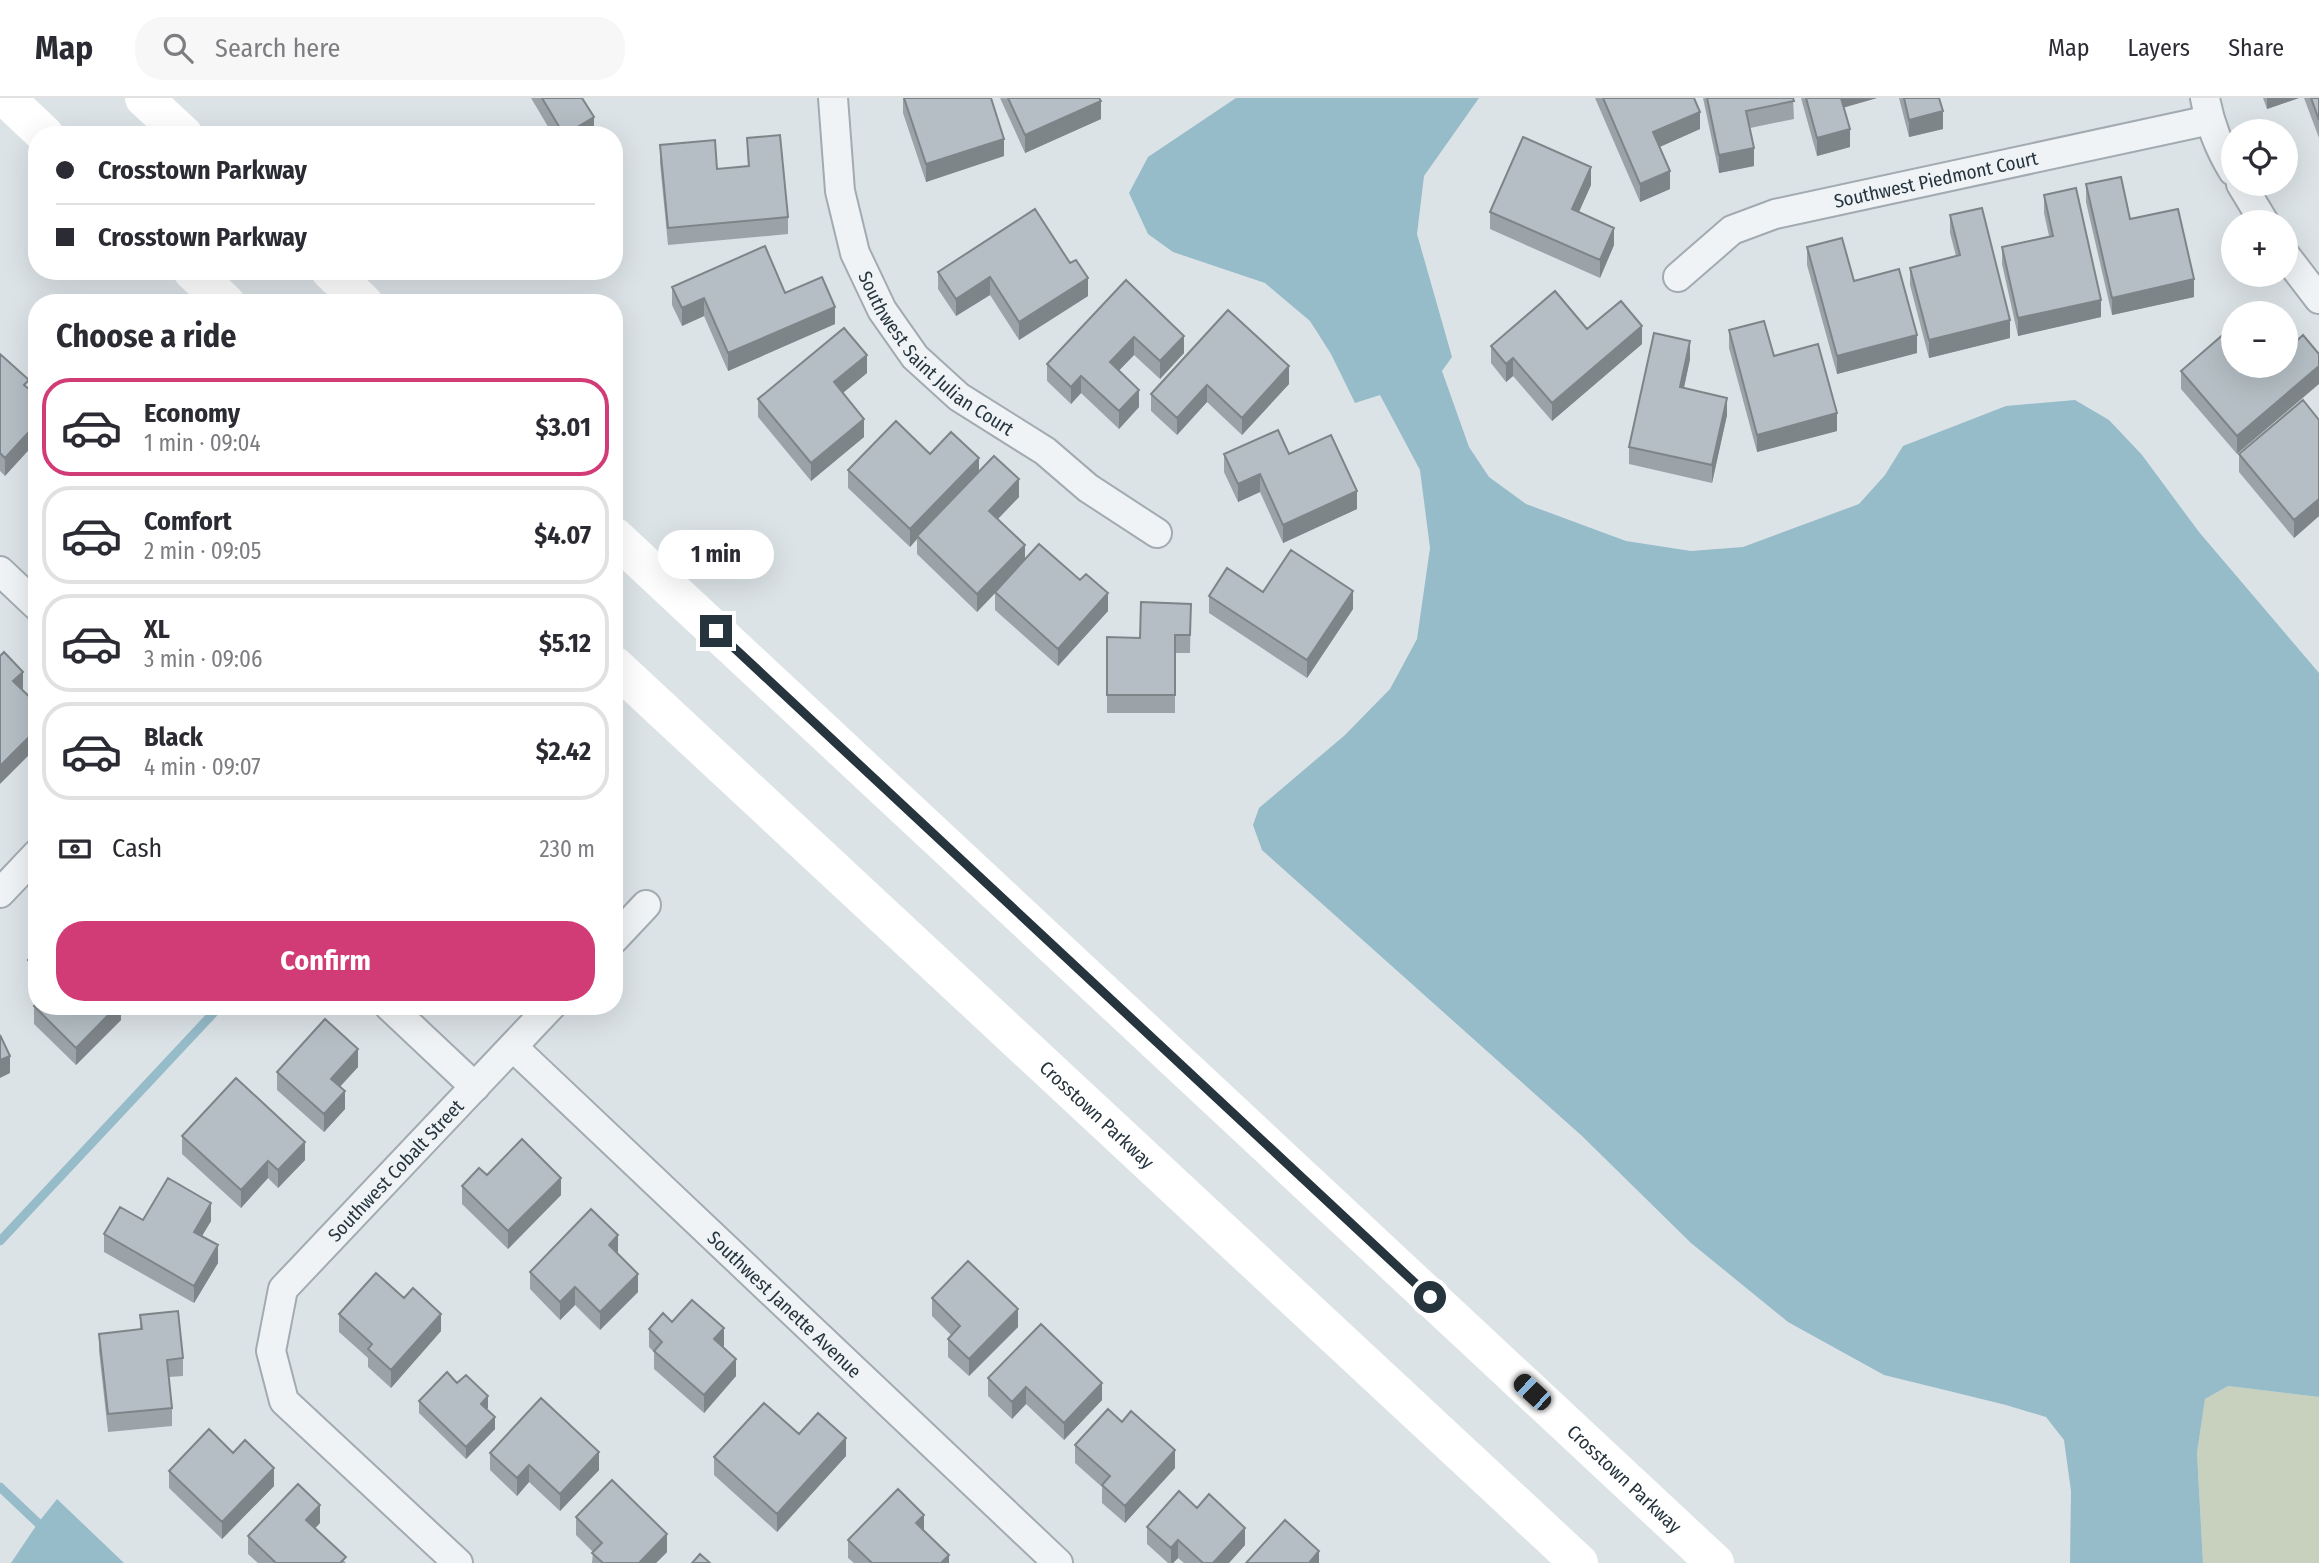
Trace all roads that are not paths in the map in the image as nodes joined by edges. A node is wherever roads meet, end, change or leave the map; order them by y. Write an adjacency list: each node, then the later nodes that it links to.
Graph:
1 (6, 98): 5 (main road)
2 (144, 98): 6 (main road)
3 (833, 98): 15 (street, Southwest Saint Julian Court)
4 (2208, 109): 7 (street); 9 (street, Southwest Piedmont Court)
5 (36, 126)
6 (174, 126)
7 (2221, 151)
8 (2298, 272): 14 (street)
9 (1678, 277)
10 (202, 280): 12 (main road)
11 (340, 280): 13 (main road)
12 (216, 294)
13 (354, 294)
14 (2319, 299)
15 (1157, 533)
16 (623, 544): 31 (main road, Crosstown Parkway)
17 (0, 572): 18 (street)
18 (28, 598)
19 (623, 672): 30 (main road, Crosstown Parkway)
20 (28, 864): 21 (street)
21 (0, 893)
22 (646, 905): 23 (street)
23 (623, 929)
24 (399, 1015): 27 (street)
25 (542, 1015): 26 (street, Southwest Cobalt Street)
26 (513, 1046): 27 (street, Southwest Cobalt Street); 29 (street, Southwest Janette Avenue)
27 (475, 1087): 28 (street, Southwest Cobalt Street)
28 (458, 1563)
29 (1058, 1563)
30 (1579, 1563)
31 (1715, 1563)

